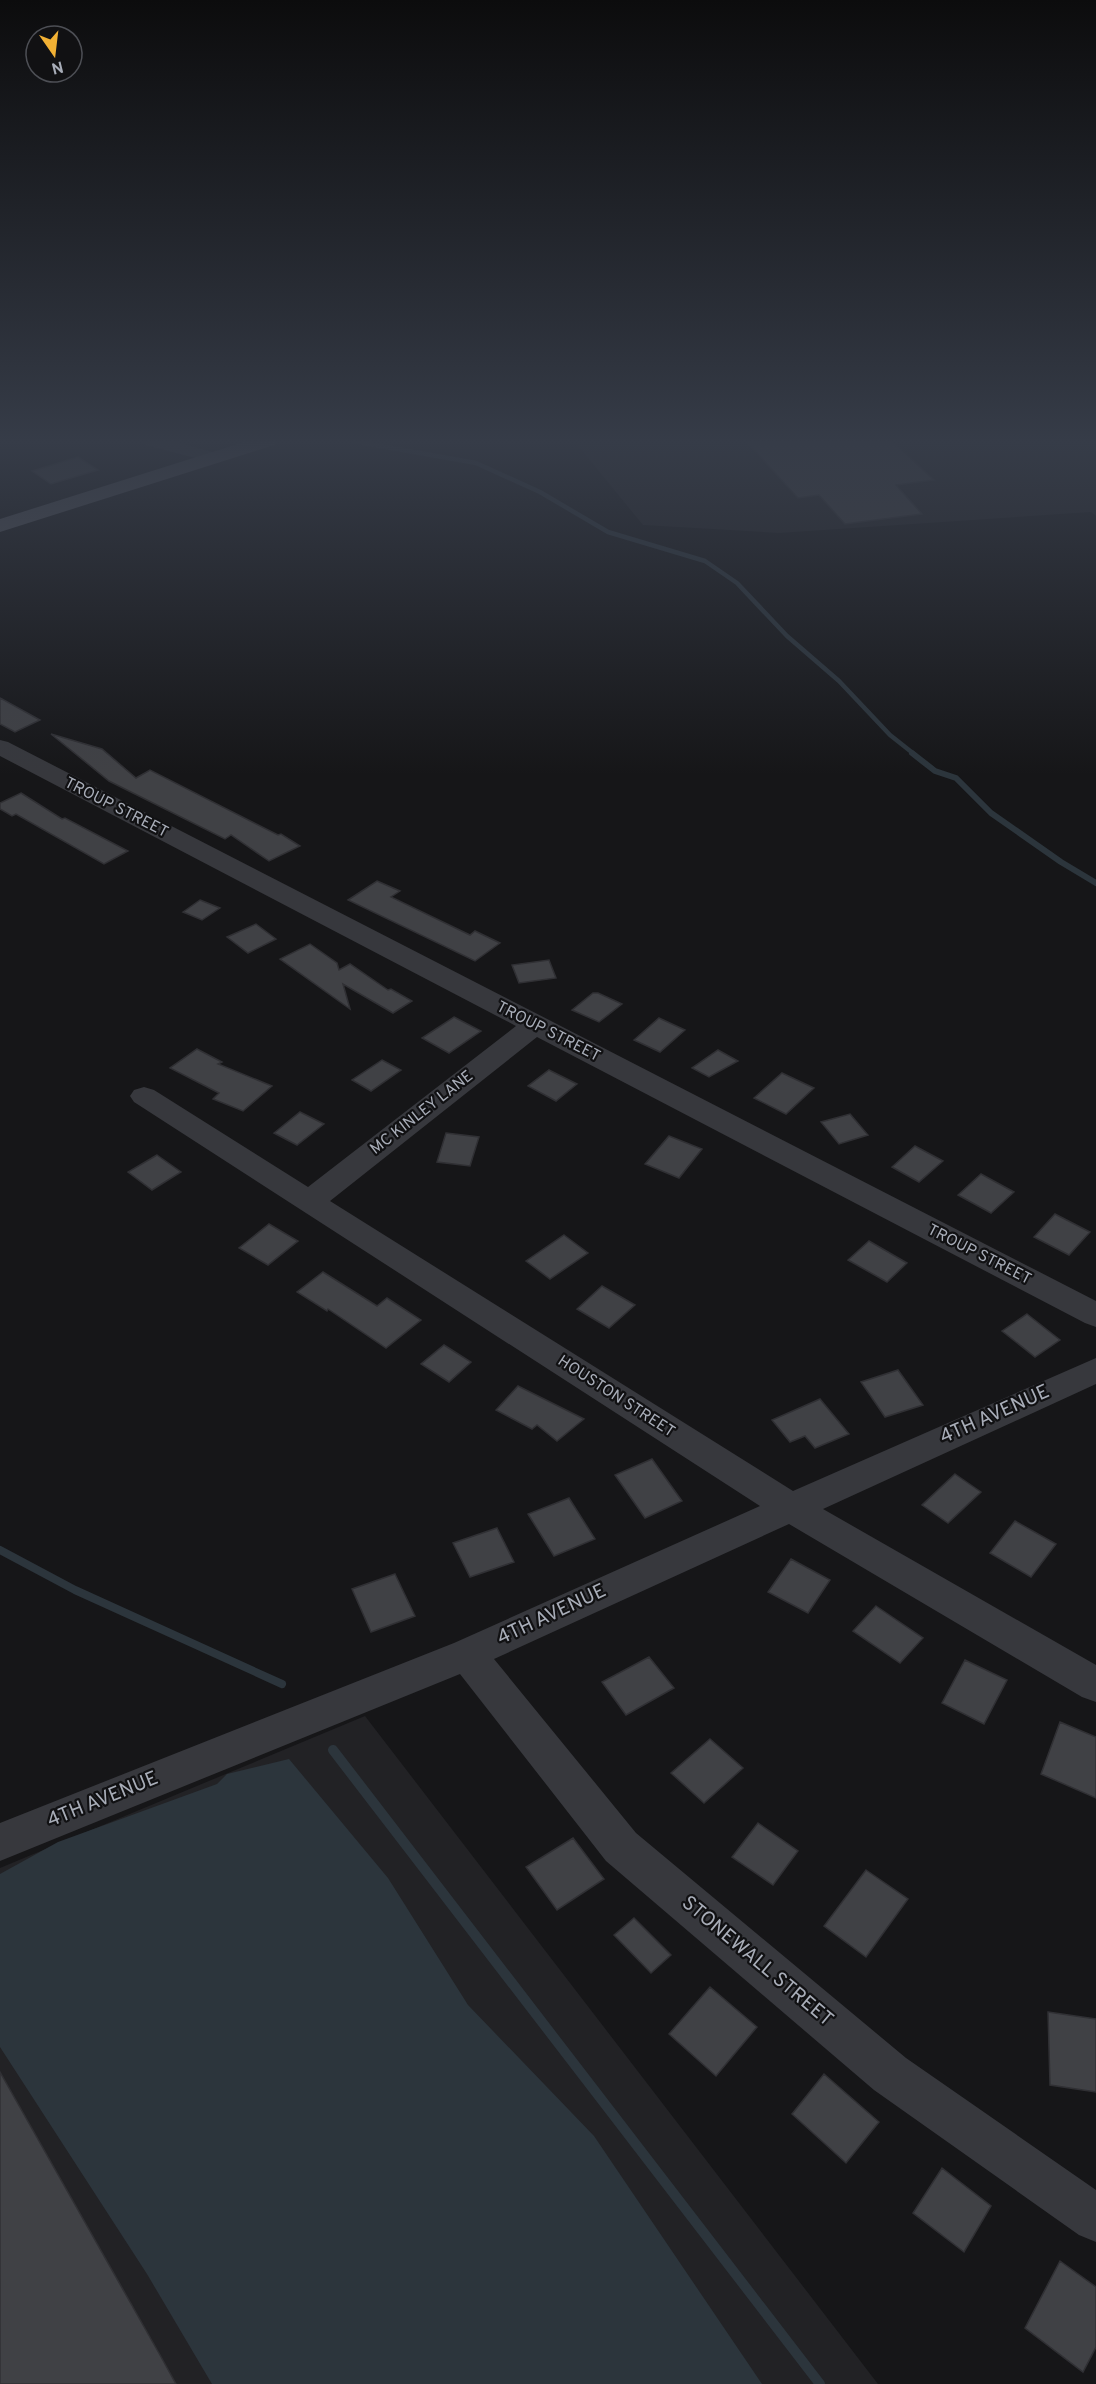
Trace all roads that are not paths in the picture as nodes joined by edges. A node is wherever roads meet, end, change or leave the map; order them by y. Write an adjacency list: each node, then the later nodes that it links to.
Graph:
1 (0, 747): 2 (street, TROUP STREET)
2 (534, 1025): 4 (street, MC KINLEY LANE); 5 (street, TROUP STREET)
3 (144, 1095): 4 (street, HOUSTON STREET)
4 (310, 1202): 7 (street, HOUSTON STREET)
5 (1096, 1315)
6 (1096, 1370): 7 (street, 4TH AVENUE)
7 (789, 1507): 8 (street, 4TH AVENUE); 9 (street, HOUSTON STREET)
8 (467, 1654): 10 (street, 4TH AVENUE); 11 (street, STONEWALL STREET)
9 (1096, 1685)
10 (0, 1842)
11 (1096, 2218)

